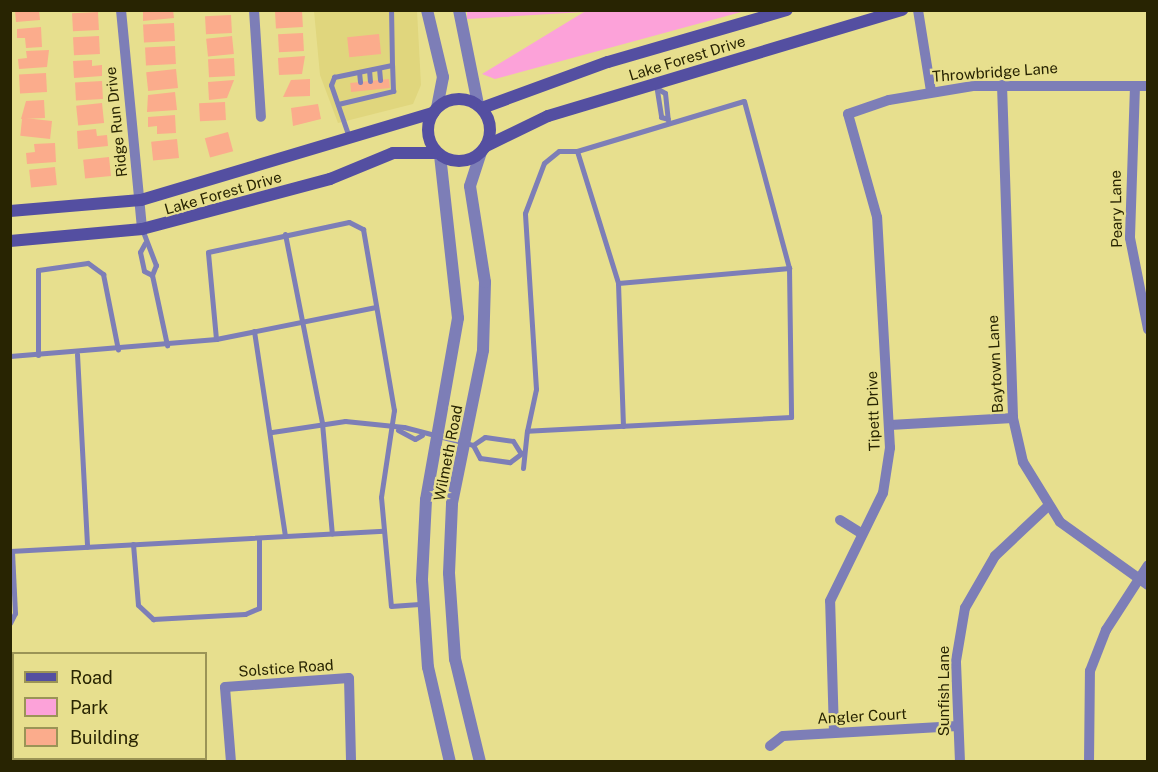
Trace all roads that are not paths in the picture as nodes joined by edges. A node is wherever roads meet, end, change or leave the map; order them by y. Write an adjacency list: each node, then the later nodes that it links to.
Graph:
1 (121, 10): 35 (street, Ridge Run Drive)
2 (254, 10): 29 (street)
3 (391, 10): 9 (lane)
4 (427, 10): 27 (street)
5 (459, 10): 26 (street)
6 (787, 10): 26 (main road, Lake Forest Drive)
7 (902, 10): 17 (main road, Lake Forest Drive)
8 (918, 10): 22 (street)
9 (392, 65): 10 (lane); 23 (lane)
10 (379, 68): 11 (lane); 13 (lane)
11 (369, 70): 12 (lane); 14 (lane)
12 (359, 72): 15 (lane); 25 (lane)
13 (380, 80)
14 (370, 81)
15 (360, 82)
16 (1002, 85): 18 (street, Throwbridge Lane); 22 (street, Throwbridge Lane); 54 (street, Baytown Lane)
17 (657, 86): 30 (lane); 30 (lane); 32 (main road, Lake Forest Drive)
18 (1135, 86): 19 (street, Throwbridge Lane); 46 (street, Peary Lane)
19 (1148, 86)
20 (371, 90): 23 (lane)
21 (360, 91): 24 (lane)
22 (931, 91): 28 (street, Throwbridge Lane)
23 (371, 97): 24 (lane)
24 (361, 99): 25 (lane)
25 (338, 104): 31 (lane)
26 (480, 106): 27 (main road); 32 (main road)
27 (435, 110): 31 (main road, Lake Forest Drive); 34 (main road)
28 (848, 114): 56 (street, Tipett Drive)
29 (261, 117)
30 (668, 121): 33 (lane); 41 (lane)
31 (349, 139): 35 (main road, Lake Forest Drive)
32 (483, 149): 34 (main road); 64 (street, Wilmeth Road)
33 (577, 151): 43 (lane); 60 (lane)
34 (439, 154): 37 (main road, Lake Forest Drive); 63 (street, Wilmeth Road)
35 (141, 200): 36 (main road, Lake Forest Drive); 37 (street, Ridge Run Drive)
36 (10, 212)
37 (142, 229): 39 (main road, Lake Forest Drive); 40 (lane)
38 (285, 234): 44 (lane); 45 (lane); 48 (lane)
39 (10, 241)
40 (145, 243): 42 (lane); 42 (lane)
41 (789, 268): 43 (lane); 57 (lane)
42 (152, 275): 49 (lane)
43 (618, 284): 57 (lane)
44 (376, 307): 45 (lane); 58 (lane)
45 (299, 323): 47 (lane); 55 (lane)
46 (1148, 329)
47 (254, 331): 48 (lane); 61 (lane)
48 (216, 339): 49 (lane)
49 (166, 345): 50 (lane)
50 (118, 350): 51 (lane); 52 (lane)
51 (77, 354): 52 (lane); 75 (lane)
52 (38, 355): 53 (lane)
53 (10, 356)
54 (1013, 418): 56 (street); 67 (street, Baytown Lane)
55 (322, 423): 58 (lane); 61 (lane); 70 (lane)
56 (890, 425): 71 (street, Tipett Drive)
57 (624, 426): 60 (lane)
58 (391, 429): 59 (lane); 69 (lane)
59 (398, 430): 62 (lane); 62 (lane)
60 (527, 431): 65 (lane)
61 (272, 432): 72 (lane)
62 (422, 435): 63 (lane)
63 (438, 437): 64 (lane); 79 (street, Wilmeth Road)
64 (469, 444): 65 (lane); 65 (lane); 87 (street, Wilmeth Road)
65 (522, 453): 66 (lane)
66 (523, 468)
67 (1047, 507): 78 (street, Baytown Lane); 81 (street, Sunfish Lane)
68 (840, 520): 71 (street)
69 (383, 531): 70 (lane); 79 (lane)
70 (332, 534): 72 (lane)
71 (862, 534): 82 (street, Tipett Drive)
72 (285, 536): 73 (lane)
73 (259, 538): 74 (lane); 74 (lane)
74 (134, 544): 75 (lane)
75 (87, 548): 76 (lane)
76 (11, 551): 80 (lane)
77 (1148, 565): 78 (street)
78 (1143, 582): 89 (street)
79 (423, 604): 86 (street, Wilmeth Road)
80 (10, 623)
81 (958, 726): 82 (street, Angler Court); 88 (street, Sunfish Lane)
82 (834, 732): 83 (street, Angler Court)
83 (770, 746)
84 (231, 762): 85 (street, Solstice Road)
85 (351, 762)
86 (450, 762)
87 (480, 762)
88 (960, 762)
89 (1089, 762)

